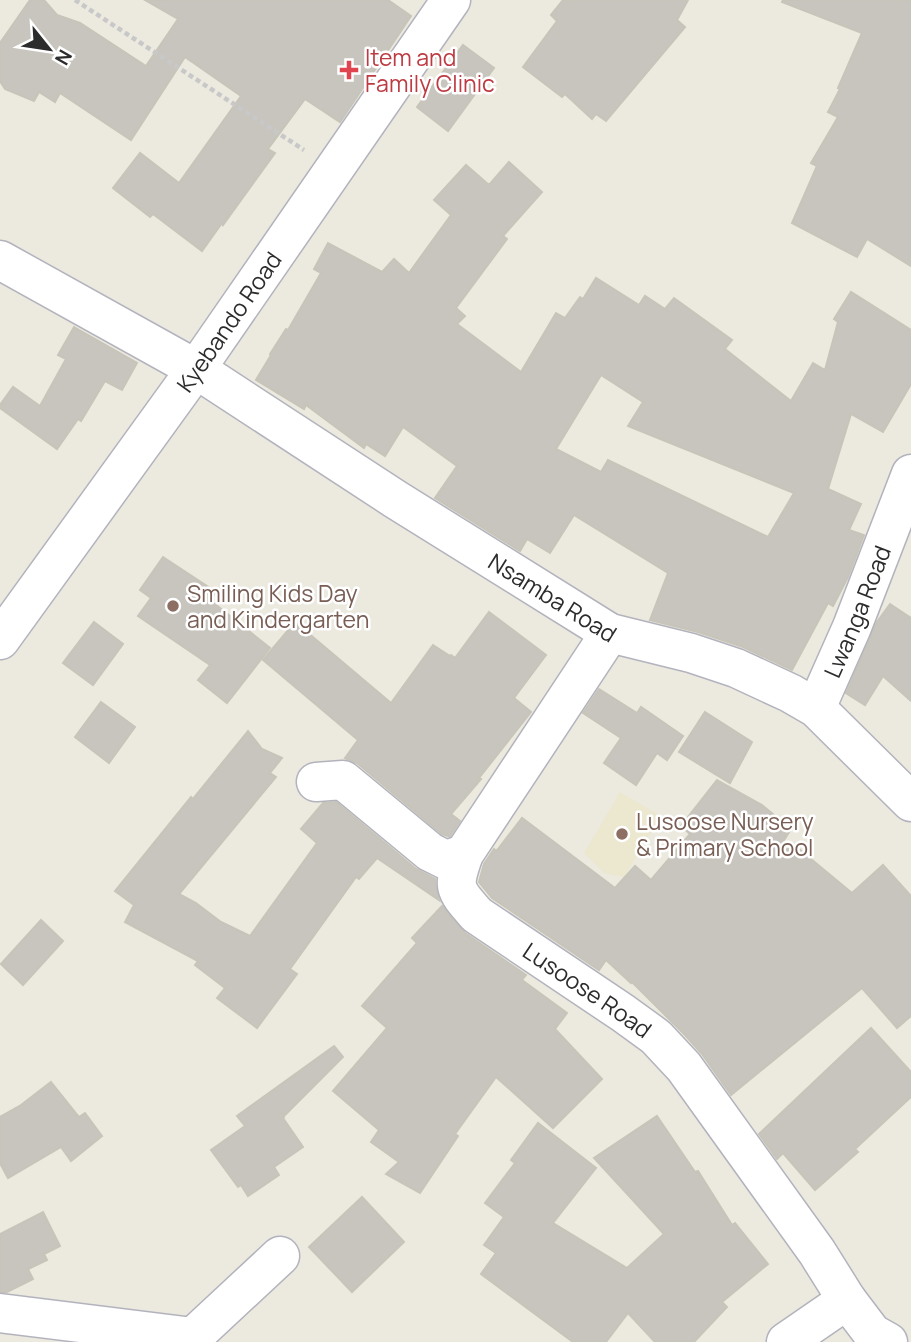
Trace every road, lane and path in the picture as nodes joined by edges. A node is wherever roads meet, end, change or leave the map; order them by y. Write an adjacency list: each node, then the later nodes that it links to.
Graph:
1 (75, 0): 3 (path)
2 (451, 0): 3 (street, Kyebando Road)
3 (334, 170): 5 (street, Kyebando Road)
4 (0, 260): 5 (street, Nsamba Road)
5 (196, 369): 8 (street, Nsamba Road); 9 (street, Kyebando Road)
6 (911, 474): 7 (street, Lwanga Road)
7 (903, 521): 10 (street, Lwanga Road)
8 (610, 633): 10 (street, Nsamba Road); 13 (street, Lusoose Road)
9 (0, 640)
10 (816, 709): 12 (street, Nsamba Road)
11 (316, 782): 13 (street)
12 (911, 802)
13 (464, 854): 15 (street, Lusoose Road)
14 (280, 1256): 16 (street)
15 (847, 1300): 17 (street); 18 (street, Lusoose Road)
16 (0, 1313)
17 (786, 1342)
18 (888, 1342)

